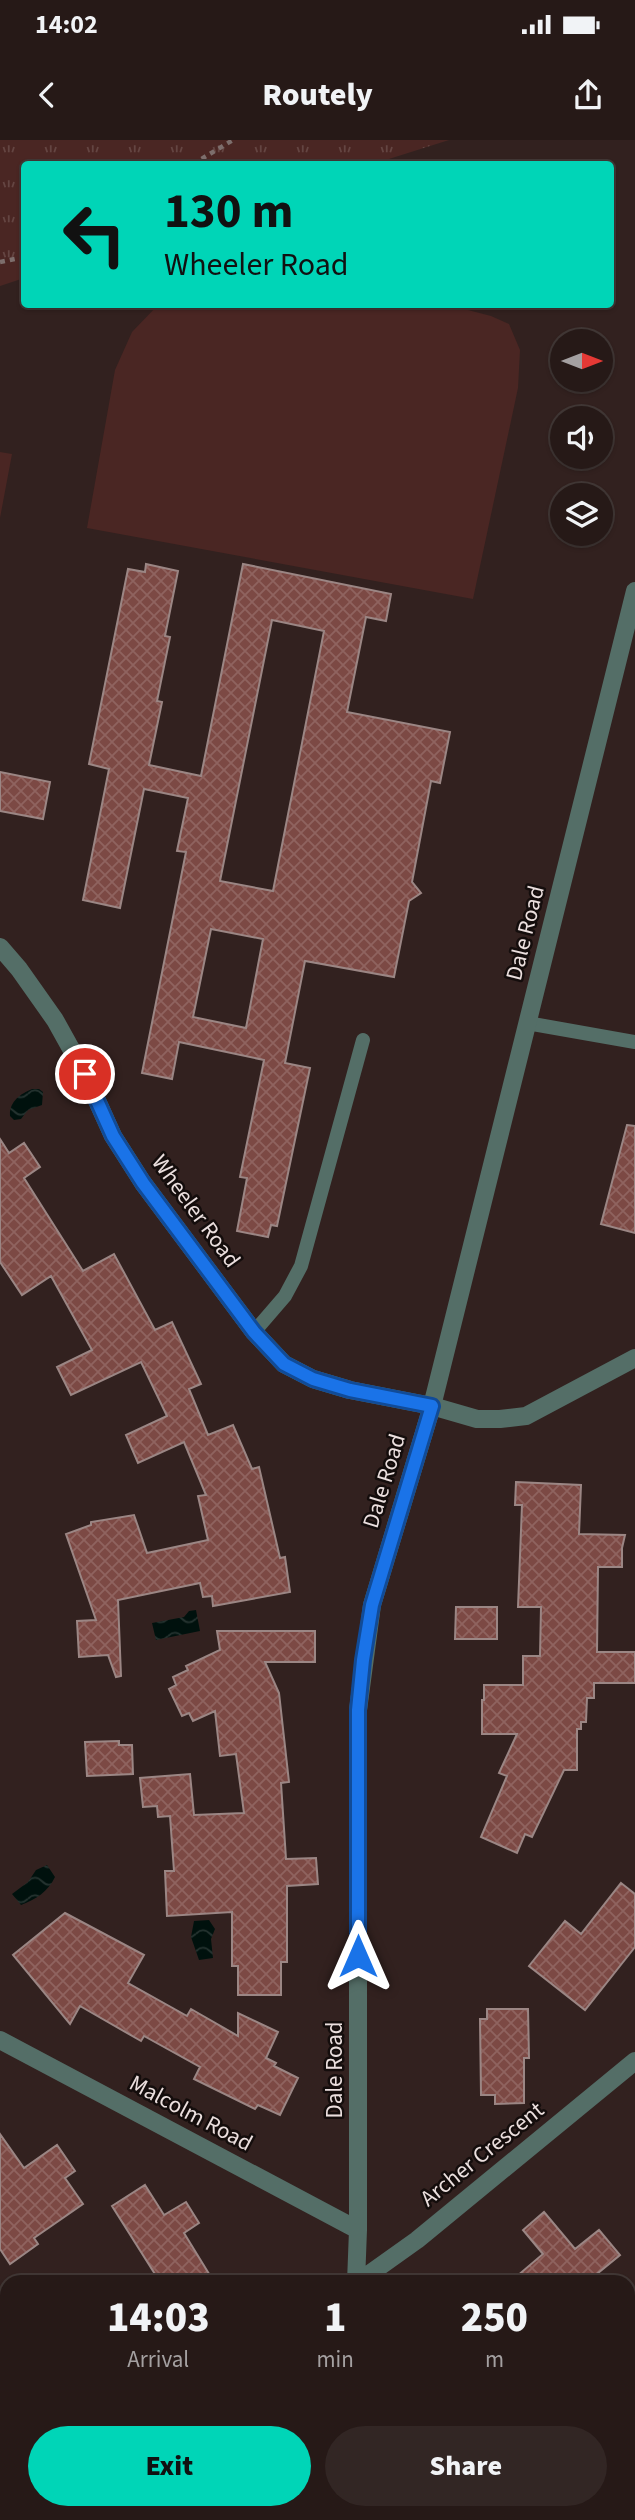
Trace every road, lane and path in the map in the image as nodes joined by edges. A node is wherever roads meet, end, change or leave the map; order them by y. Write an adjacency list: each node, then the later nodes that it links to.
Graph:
1 (233, 140): 2 (path)
2 (198, 161)
3 (21, 258): 4 (path)
4 (0, 262)
5 (635, 591): 7 (street, Dale Road)
6 (0, 947): 10 (street, Wheeler Road)
7 (527, 1023): 9 (lane); 12 (street, Dale Road)
8 (363, 1040): 10 (lane)
9 (635, 1042)
10 (254, 1332): 12 (street, Wheeler Road)
11 (635, 1358): 12 (street, Wheeler Road)
12 (432, 1406): 15 (street, Dale Road)
13 (0, 2040): 15 (street, Malcolm Road)
14 (635, 2061): 17 (street, Archer Crescent)
15 (358, 2230): 16 (street, Dale Road)
16 (357, 2275)
17 (367, 2275)

